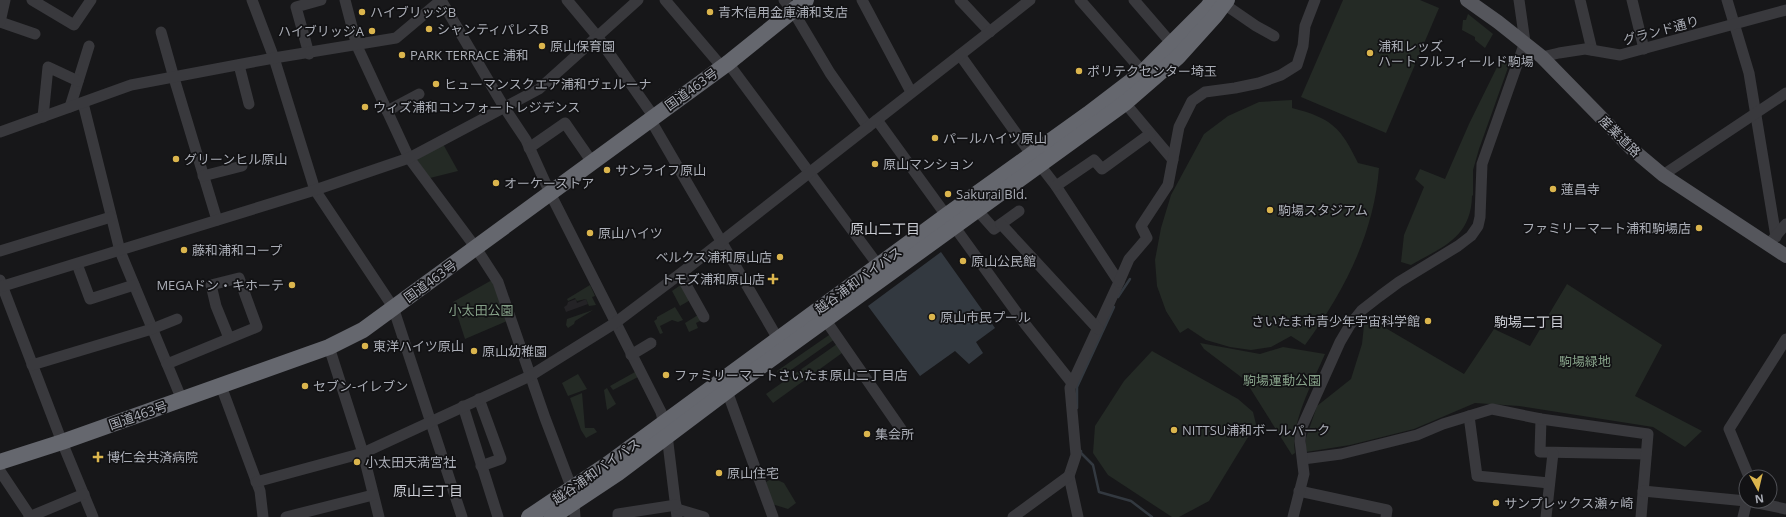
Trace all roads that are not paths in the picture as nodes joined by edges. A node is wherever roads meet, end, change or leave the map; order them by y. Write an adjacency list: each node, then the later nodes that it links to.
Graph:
1 (5, 0): 26 (street)
2 (32, 0): 22 (street)
3 (252, 0): 41 (street)
4 (322, 0): 39 (street)
5 (345, 0): 36 (street)
6 (441, 0): 36 (street); 55 (street)
7 (567, 0): 31 (street)
8 (638, 0): 31 (street)
9 (665, 0): 44 (street)
10 (806, 0): 24 (highway, 国道463号)
11 (862, 0): 48 (street)
12 (960, 0): 29 (street)
13 (1030, 0): 29 (street)
14 (1080, 0): 45 (street)
15 (1134, 0): 34 (street)
16 (1315, 0): 66 (street)
17 (1467, 0): 33 (main road, 産業道路)
18 (1519, 0): 33 (street)
19 (1580, 0): 38 (street)
20 (1632, 0): 37 (street)
21 (1727, 0): 27 (street)
22 (90, 1)
23 (1214, 2): 32 (street); 34 (highway, 越谷浦和バイパス); 52 (highway, 越谷浦和バイパス)
24 (788, 6): 44 (highway, 国道463号); 60 (street)
25 (1786, 10): 27 (street, グランド通り)
26 (0, 22): 30 (street)
27 (1735, 24): 37 (street, グランド通り); 57 (street)
28 (161, 32): 46 (street)
29 (990, 32): 40 (street)
30 (35, 34)
31 (597, 36): 55 (street); 59 (street)
32 (1274, 36)
33 (1525, 42): 42 (main road, 産業道路); 125 (street)
34 (1172, 44): 45 (highway, 越谷浦和バイパス)
35 (89, 46): 47 (street)
36 (357, 46): 39 (street); 56 (street)
37 (1644, 49): 38 (street, グランド通り)
38 (1592, 50): 42 (street, グランド通り)
39 (308, 54): 41 (street)
40 (960, 55): 48 (street); 65 (street)
41 (274, 58): 43 (street); 73 (street)
42 (1542, 58): 70 (main road, 産業道路)
43 (239, 65): 46 (street); 53 (street)
44 (725, 65): 59 (highway, 国道463号); 69 (street)
45 (1143, 72): 65 (highway, 越谷浦和バイパス)
46 (174, 78): 51 (street); 71 (street)
47 (78, 81): 54 (street); 58 (street)
48 (911, 92): 60 (street)
49 (1786, 93): 57 (street)
50 (419, 94): 56 (street)
51 (83, 103): 54 (street); 77 (street)
52 (1125, 103): 62 (street); 65 (highway, 越谷浦和バイパス)
53 (250, 104)
54 (70, 107): 58 (street)
55 (504, 107): 63 (street); 64 (street)
56 (387, 111): 64 (street)
57 (1756, 114): 70 (street); 83 (street)
58 (43, 116): 61 (street)
59 (652, 118): 67 (highway, 国道463号); 82 (street)
60 (873, 123): 69 (street); 79 (street)
61 (0, 132)
62 (1150, 134): 66 (street); 72 (street)
63 (530, 148): 67 (street); 74 (street)
64 (409, 158): 73 (street); 84 (street)
65 (1036, 159): 72 (street); 75 (highway, 越谷浦和バイパス); 79 (highway, 越谷浦和バイパス)
66 (1173, 160): 91 (street)
67 (592, 162): 74 (highway, 国道463号)
68 (242, 166): 71 (street)
69 (809, 174): 82 (street); 89 (street)
70 (1663, 175): 83 (main road, 産業道路)
71 (203, 176): 78 (street)
72 (1056, 186): 91 (street)
73 (315, 190): 78 (street); 94 (street)
74 (550, 193): 84 (highway, 国道463号); 98 (street)
75 (977, 210): 79 (highway, 越谷浦和バイパス); 80 (street)
76 (1020, 211): 80 (street)
77 (111, 217): 85 (street); 86 (street)
78 (217, 220): 86 (street)
79 (951, 220): 89 (highway, 越谷浦和バイパス); 95 (highway, 越谷浦和バイパス); 110 (street)
80 (1002, 224): 100 (street)
81 (1786, 224): 83 (street)
82 (721, 241): 90 (street); 102 (street)
83 (1772, 241): 87 (main road, 産業道路)
84 (476, 248): 94 (highway, 国道463号); 109 (street)
85 (0, 251)
86 (120, 251): 88 (street); 93 (street)
87 (1786, 256)
88 (77, 264): 92 (street); 93 (street)
89 (878, 265): 95 (highway, 越谷浦和バイパス)
90 (680, 274): 96 (street); 98 (street)
91 (1119, 282): 100 (street)
92 (1, 284): 108 (street)
93 (134, 285): 99 (street)
94 (393, 307): 105 (highway, 国道463号); 118 (street)
95 (822, 315): 102 (highway, 越谷浦和バイパス); 112 (highway, 越谷浦和バイパス); 120 (street)
96 (704, 317)
97 (177, 319): 99 (street)
98 (615, 323): 106 (street); 109 (street)
99 (152, 329): 107 (street); 108 (street)
100 (1098, 329): 110 (street)
101 (229, 338): 101 (street); 107 (street)
102 (778, 338): 119 (highway, 越谷浦和バイパス)
103 (1786, 339): 128 (street)
104 (651, 343): 106 (street)
105 (329, 347): 111 (highway, 国道463号); 122 (street)
106 (632, 354): 119 (street)
107 (167, 364): 114 (street)
108 (32, 365): 121 (street)
109 (530, 376): 113 (street); 138 (street)
110 (1072, 383): 130 (street)
111 (221, 386): 114 (highway, 国道463号); 131 (street)
112 (727, 391): 119 (highway, 越谷浦和バイパス); 151 (street)
113 (479, 399): 115 (street); 127 (street)
114 (182, 400): 121 (highway, 国道463号)
115 (463, 406): 118 (street); 127 (street)
116 (1469, 416): 117 (street); 125 (street); 132 (street)
117 (1541, 419): 123 (street); 124 (street)
118 (431, 421): 122 (street); 145 (street)
119 (665, 429): 138 (highway, 越谷浦和バイパス); 139 (street)
120 (901, 429)
121 (62, 442): 126 (highway, 国道463号); 135 (street)
122 (362, 452): 131 (street); 136 (street)
123 (1552, 452): 124 (street); 132 (street)
124 (1646, 454): 134 (street)
125 (1303, 460): 133 (street)
126 (0, 462)
127 (481, 466): 146 (street)
128 (1746, 469)
129 (0, 471): 140 (street)
130 (1069, 476): 152 (street); 153 (street)
131 (256, 482): 142 (street)
132 (1549, 483): 156 (street)
133 (1300, 491): 154 (street); 155 (street)
134 (1643, 491): 137 (street); 157 (street)
135 (84, 494): 140 (street); 141 (street)
136 (373, 495): 143 (street); 144 (street)
137 (1738, 500)
138 (574, 503): 147 (highway, 越谷浦和バイパス); 148 (highway, 越谷浦和バイパス)
139 (677, 510): 149 (street); 150 (street)
140 (30, 517)
141 (94, 517)
142 (263, 517)
143 (286, 517)
144 (379, 517)
145 (462, 517)
146 (498, 517)
147 (529, 517)
148 (552, 517)
149 (618, 517)
150 (704, 517)
151 (773, 517)
152 (1013, 517)
153 (1078, 517)
154 (1293, 517)
155 (1386, 517)
156 (1546, 517)
157 (1641, 517)

